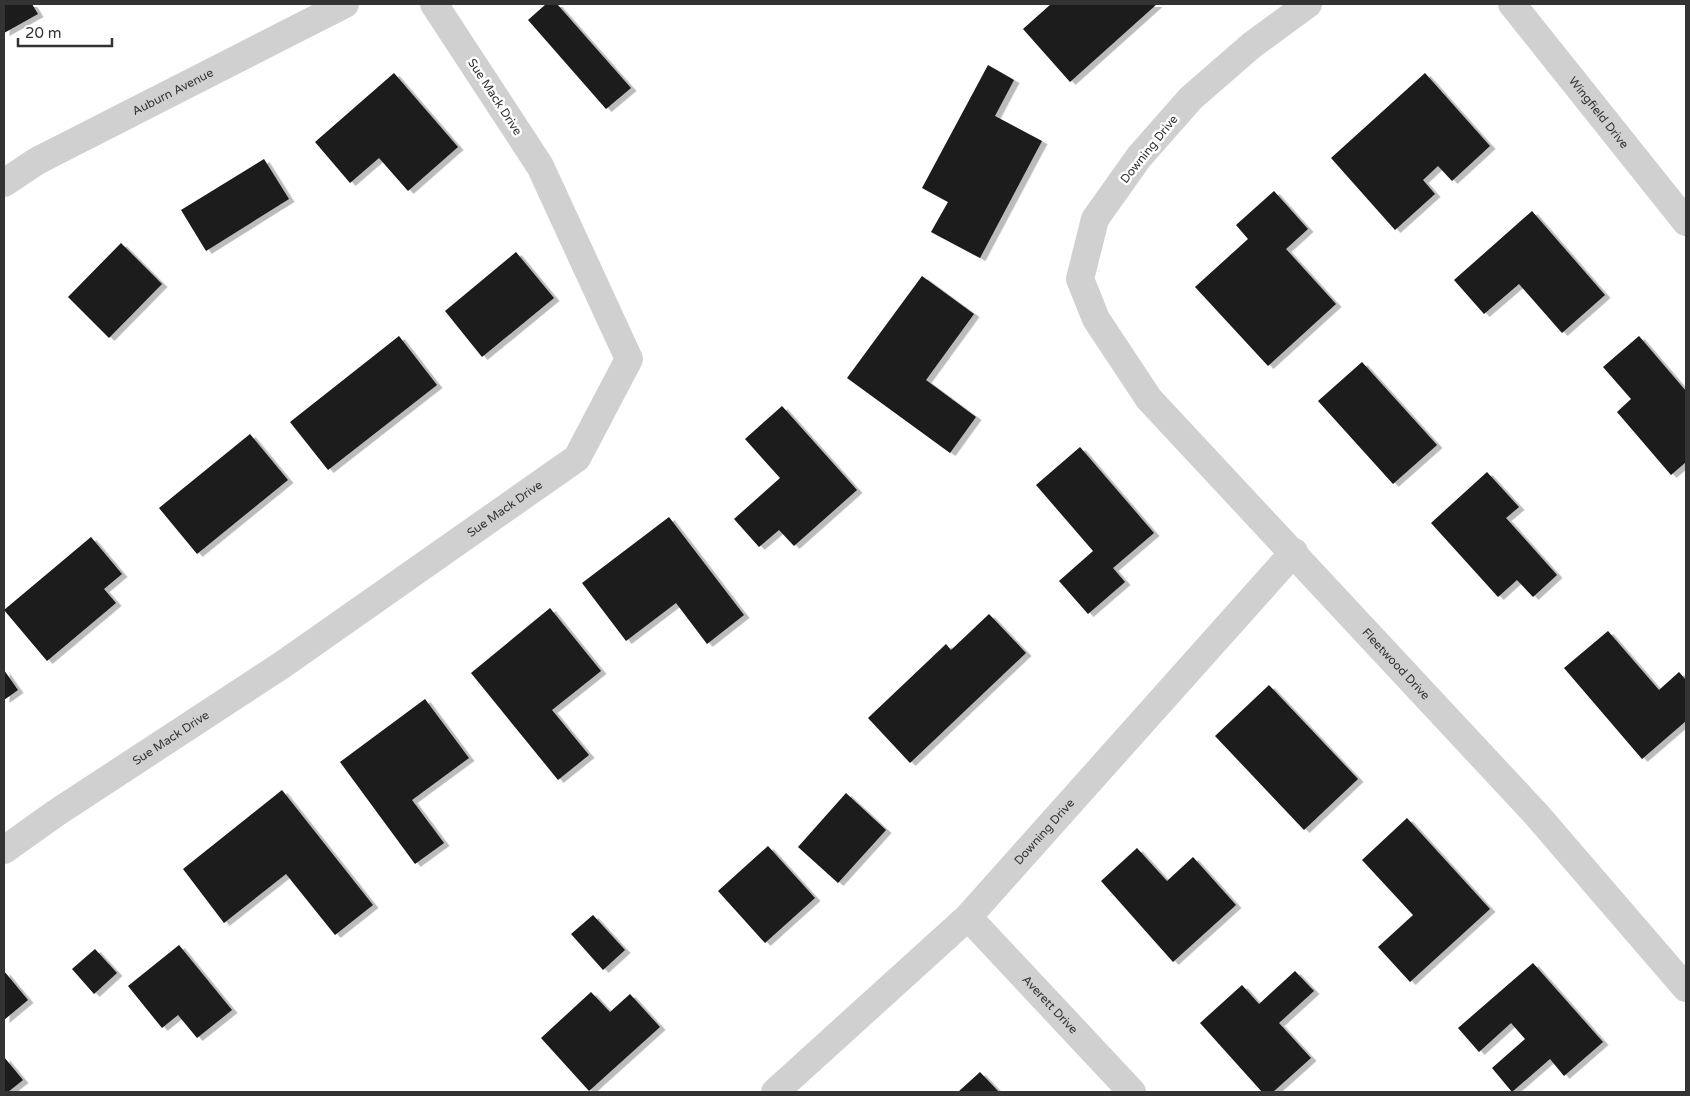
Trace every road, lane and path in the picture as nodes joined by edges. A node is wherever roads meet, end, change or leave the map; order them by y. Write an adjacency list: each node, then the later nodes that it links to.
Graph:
1 (345, 4): 5 (street, Auburn Avenue)
2 (434, 4): 9 (street, Sue Mack Drive)
3 (1308, 4): 7 (street, Downing Drive)
4 (1512, 4): 6 (street, Wingfield Drive)
5 (4, 183)
6 (1686, 222)
7 (1108, 338): 8 (street, Fleetwood Drive)
8 (1294, 552): 10 (street, Downing Drive); 11 (street, Fleetwood Drive)
9 (4, 850)
10 (968, 917): 12 (street, Downing Drive); 13 (street, Averett Drive)
11 (1686, 988)
12 (775, 1092)
13 (1132, 1092)

